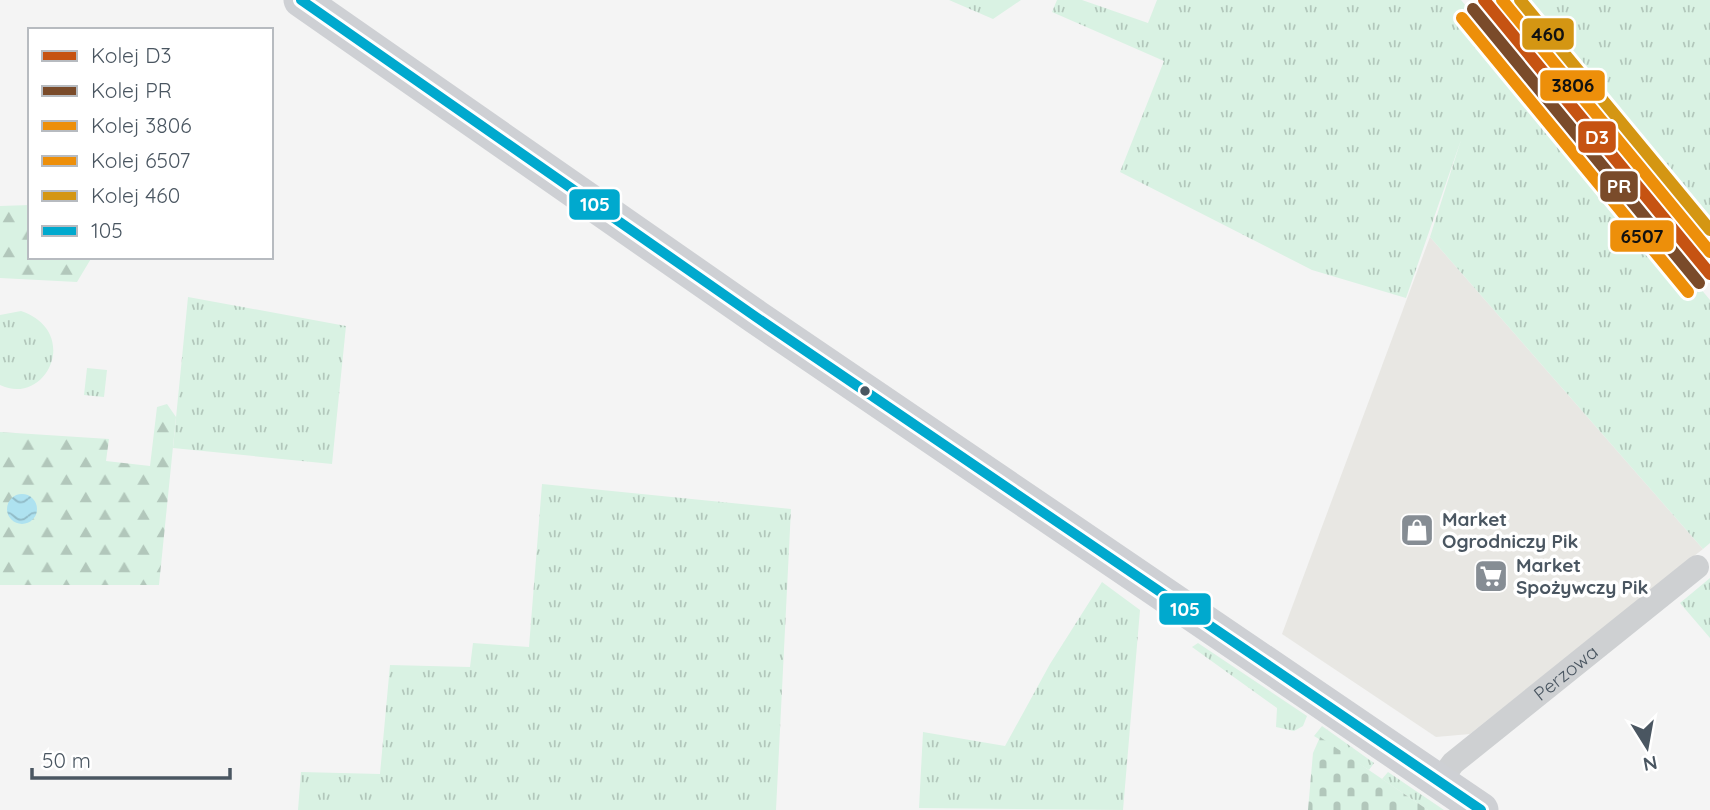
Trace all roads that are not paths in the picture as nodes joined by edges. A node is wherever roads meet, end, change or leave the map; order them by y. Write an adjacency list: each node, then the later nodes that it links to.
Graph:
1 (301, 0): 3 (main road)
2 (1697, 567): 3 (street, Perzowa)
3 (1440, 782): 4 (main road)
4 (1482, 810)

